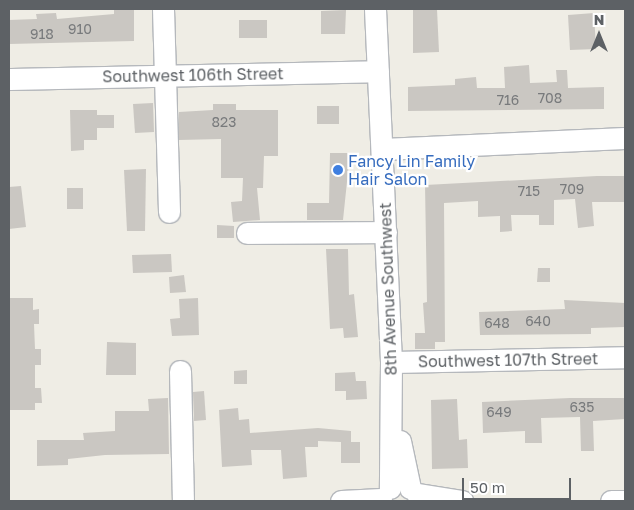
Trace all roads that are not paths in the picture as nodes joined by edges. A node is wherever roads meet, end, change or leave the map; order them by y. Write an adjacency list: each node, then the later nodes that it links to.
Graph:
1 (162, 9): 4 (street)
2 (375, 9): 3 (street, 8th Avenue Southwest)
3 (378, 71): 4 (street, Southwest 106th Street); 7 (street, 8th Avenue Southwest)
4 (165, 76): 5 (street, Southwest 106th Street); 8 (street)
5 (9, 79)
6 (625, 138): 7 (street)
7 (382, 149): 9 (street, 8th Avenue Southwest)
8 (169, 212)
9 (386, 232): 10 (street); 12 (street, 8th Avenue Southwest)
10 (247, 233)
11 (625, 357): 12 (street, Southwest 107th Street)
12 (391, 362): 14 (street, 8th Avenue Southwest)
13 (180, 371): 15 (street)
14 (400, 495): 16 (street); 17 (street)
15 (183, 501)
16 (341, 501)
17 (462, 501)
18 (611, 501): 19 (street)
19 (625, 501)

